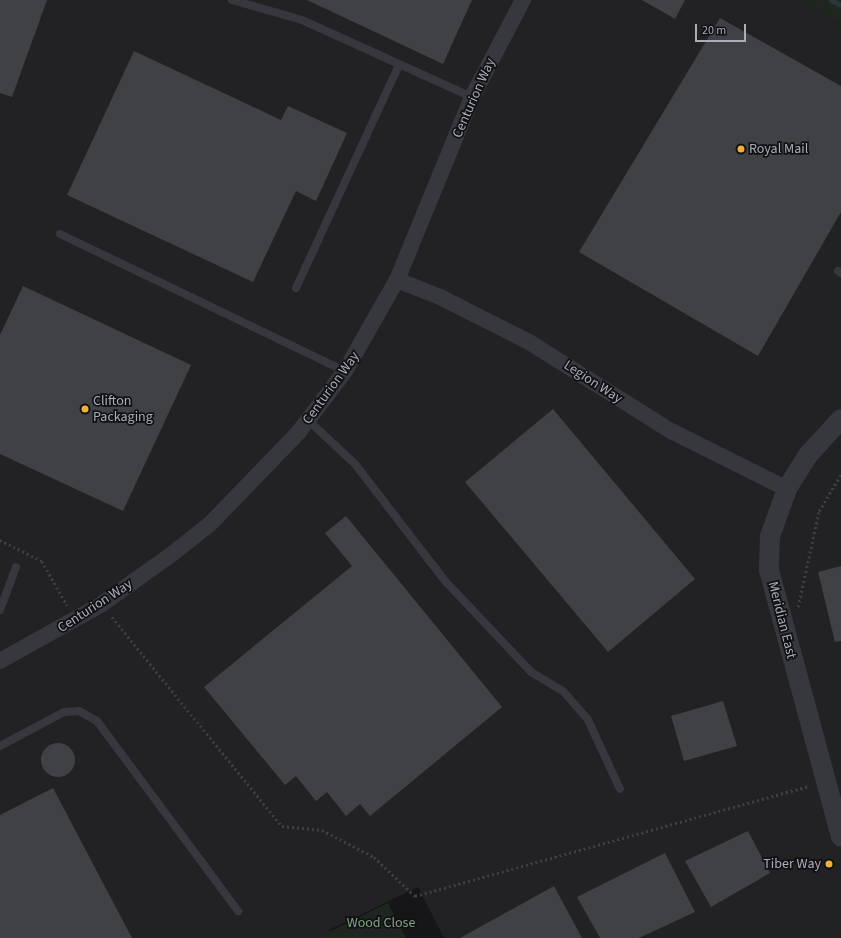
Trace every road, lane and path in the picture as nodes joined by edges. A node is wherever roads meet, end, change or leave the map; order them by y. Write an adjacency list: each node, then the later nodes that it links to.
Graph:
1 (232, 0): 3 (lane)
2 (523, 0): 4 (street, Centurion Way)
3 (399, 65): 4 (lane); 7 (lane)
4 (472, 97): 6 (street, Centurion Way)
5 (60, 234): 8 (lane)
6 (397, 280): 8 (street, Centurion Way); 12 (street, Legion Way)
7 (296, 288)
8 (345, 371): 10 (street, Centurion Way)
9 (841, 419): 12 (street, Meridian East)
10 (308, 420): 15 (street, Centurion Way); 22 (lane)
11 (841, 474): 17 (path)
12 (787, 489): 23 (street, Meridian East)
13 (0, 540): 18 (path)
14 (16, 568): 16 (lane)
15 (102, 604): 18 (street, Centurion Way); 21 (path)
16 (0, 610)
17 (797, 613)
18 (75, 620): 19 (street, Centurion Way)
19 (0, 661)
20 (0, 746): 25 (lane)
21 (811, 786)
22 (620, 789)
23 (836, 793): 24 (street, Meridian East)
24 (841, 836)
25 (238, 912)

